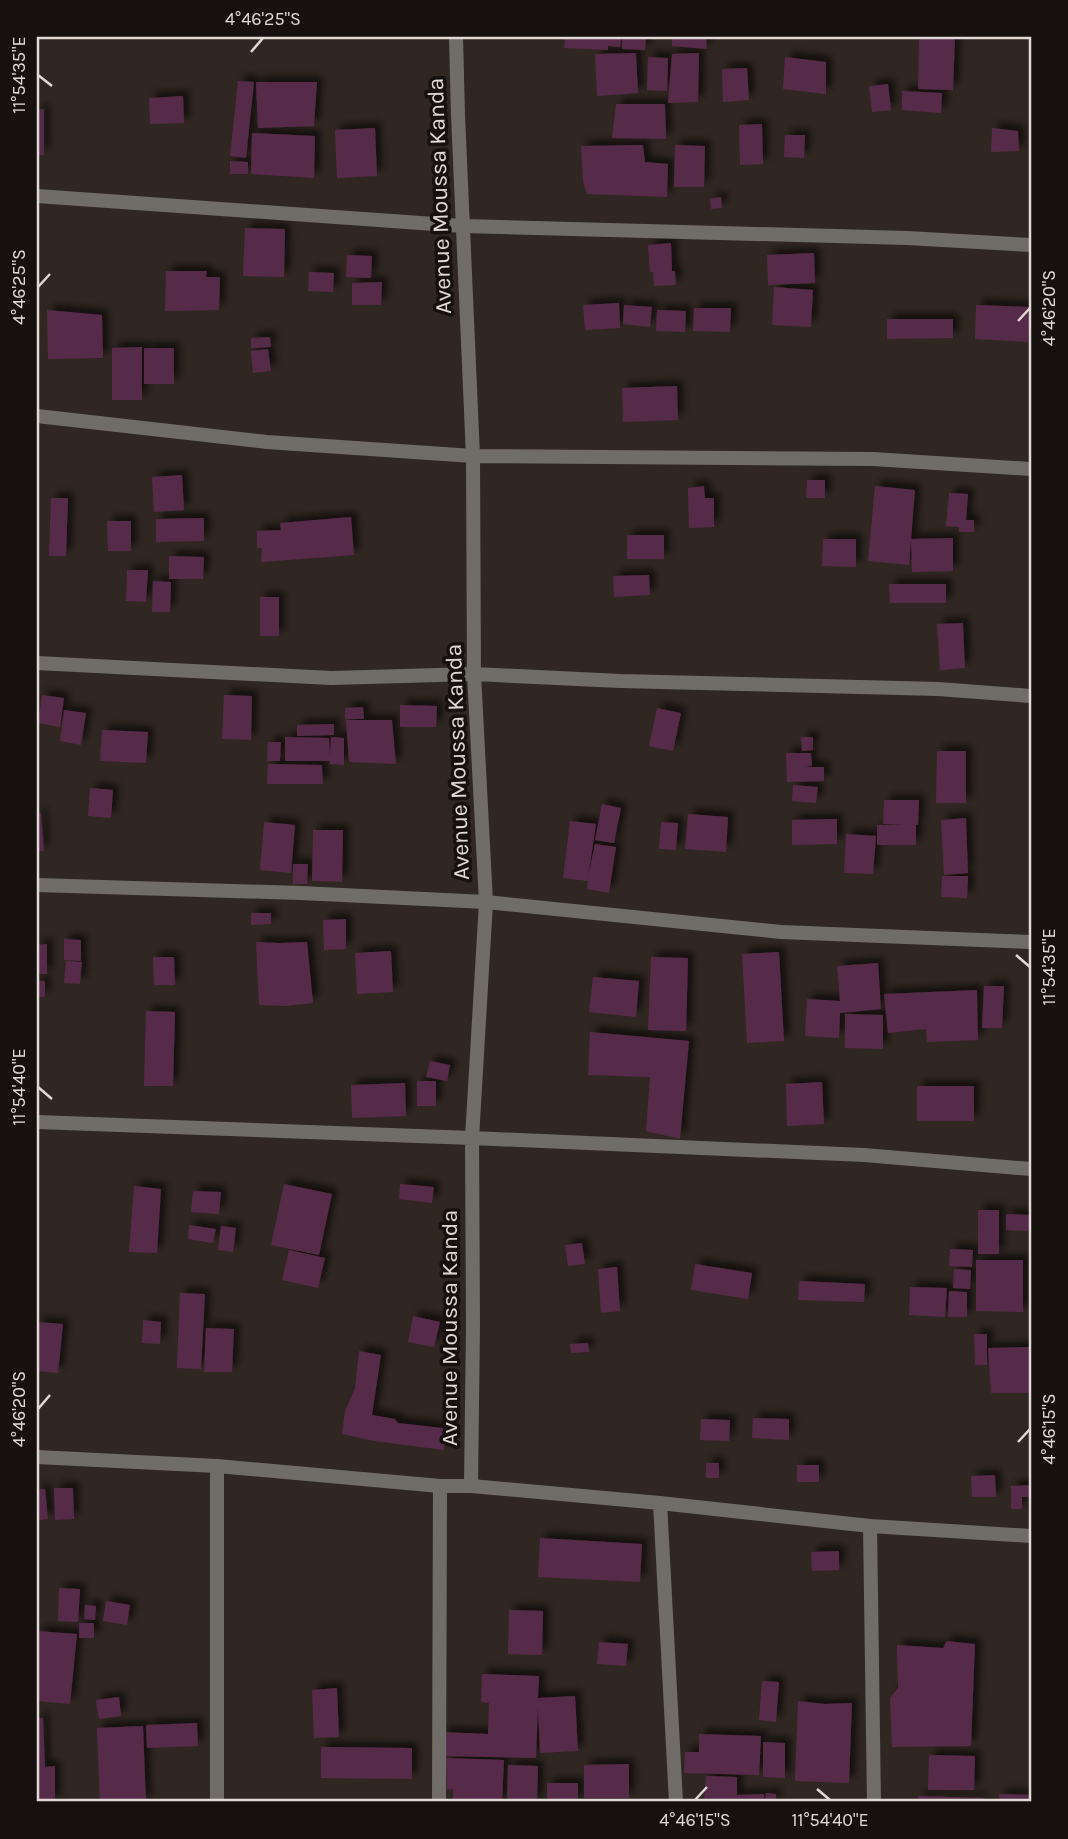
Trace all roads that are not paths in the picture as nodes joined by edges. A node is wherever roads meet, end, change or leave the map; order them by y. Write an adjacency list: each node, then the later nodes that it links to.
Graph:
1 (456, 37): 3 (street, Avenue Moussa Kanda)
2 (37, 196): 3 (street)
3 (463, 226): 4 (street); 6 (street, Avenue Moussa Kanda)
4 (1031, 245)
5 (37, 416): 6 (street)
6 (473, 456): 7 (street); 9 (street, Avenue Moussa Kanda)
7 (1031, 469)
8 (37, 663): 9 (street)
9 (474, 674): 10 (street); 12 (street, Avenue Moussa Kanda)
10 (1031, 696)
11 (37, 885): 12 (street)
12 (486, 902): 13 (street); 15 (street, Avenue Moussa Kanda)
13 (1031, 942)
14 (37, 1122): 15 (street)
15 (472, 1138): 16 (street); 20 (street, Avenue Moussa Kanda)
16 (1031, 1169)
17 (37, 1457): 18 (street)
18 (218, 1466): 19 (street); 24 (street)
19 (440, 1486): 20 (street); 25 (street)
20 (471, 1486): 21 (street)
21 (660, 1503): 22 (street); 26 (street)
22 (870, 1526): 23 (street); 27 (street)
23 (1031, 1536)
24 (217, 1802)
25 (439, 1802)
26 (676, 1802)
27 (873, 1802)

